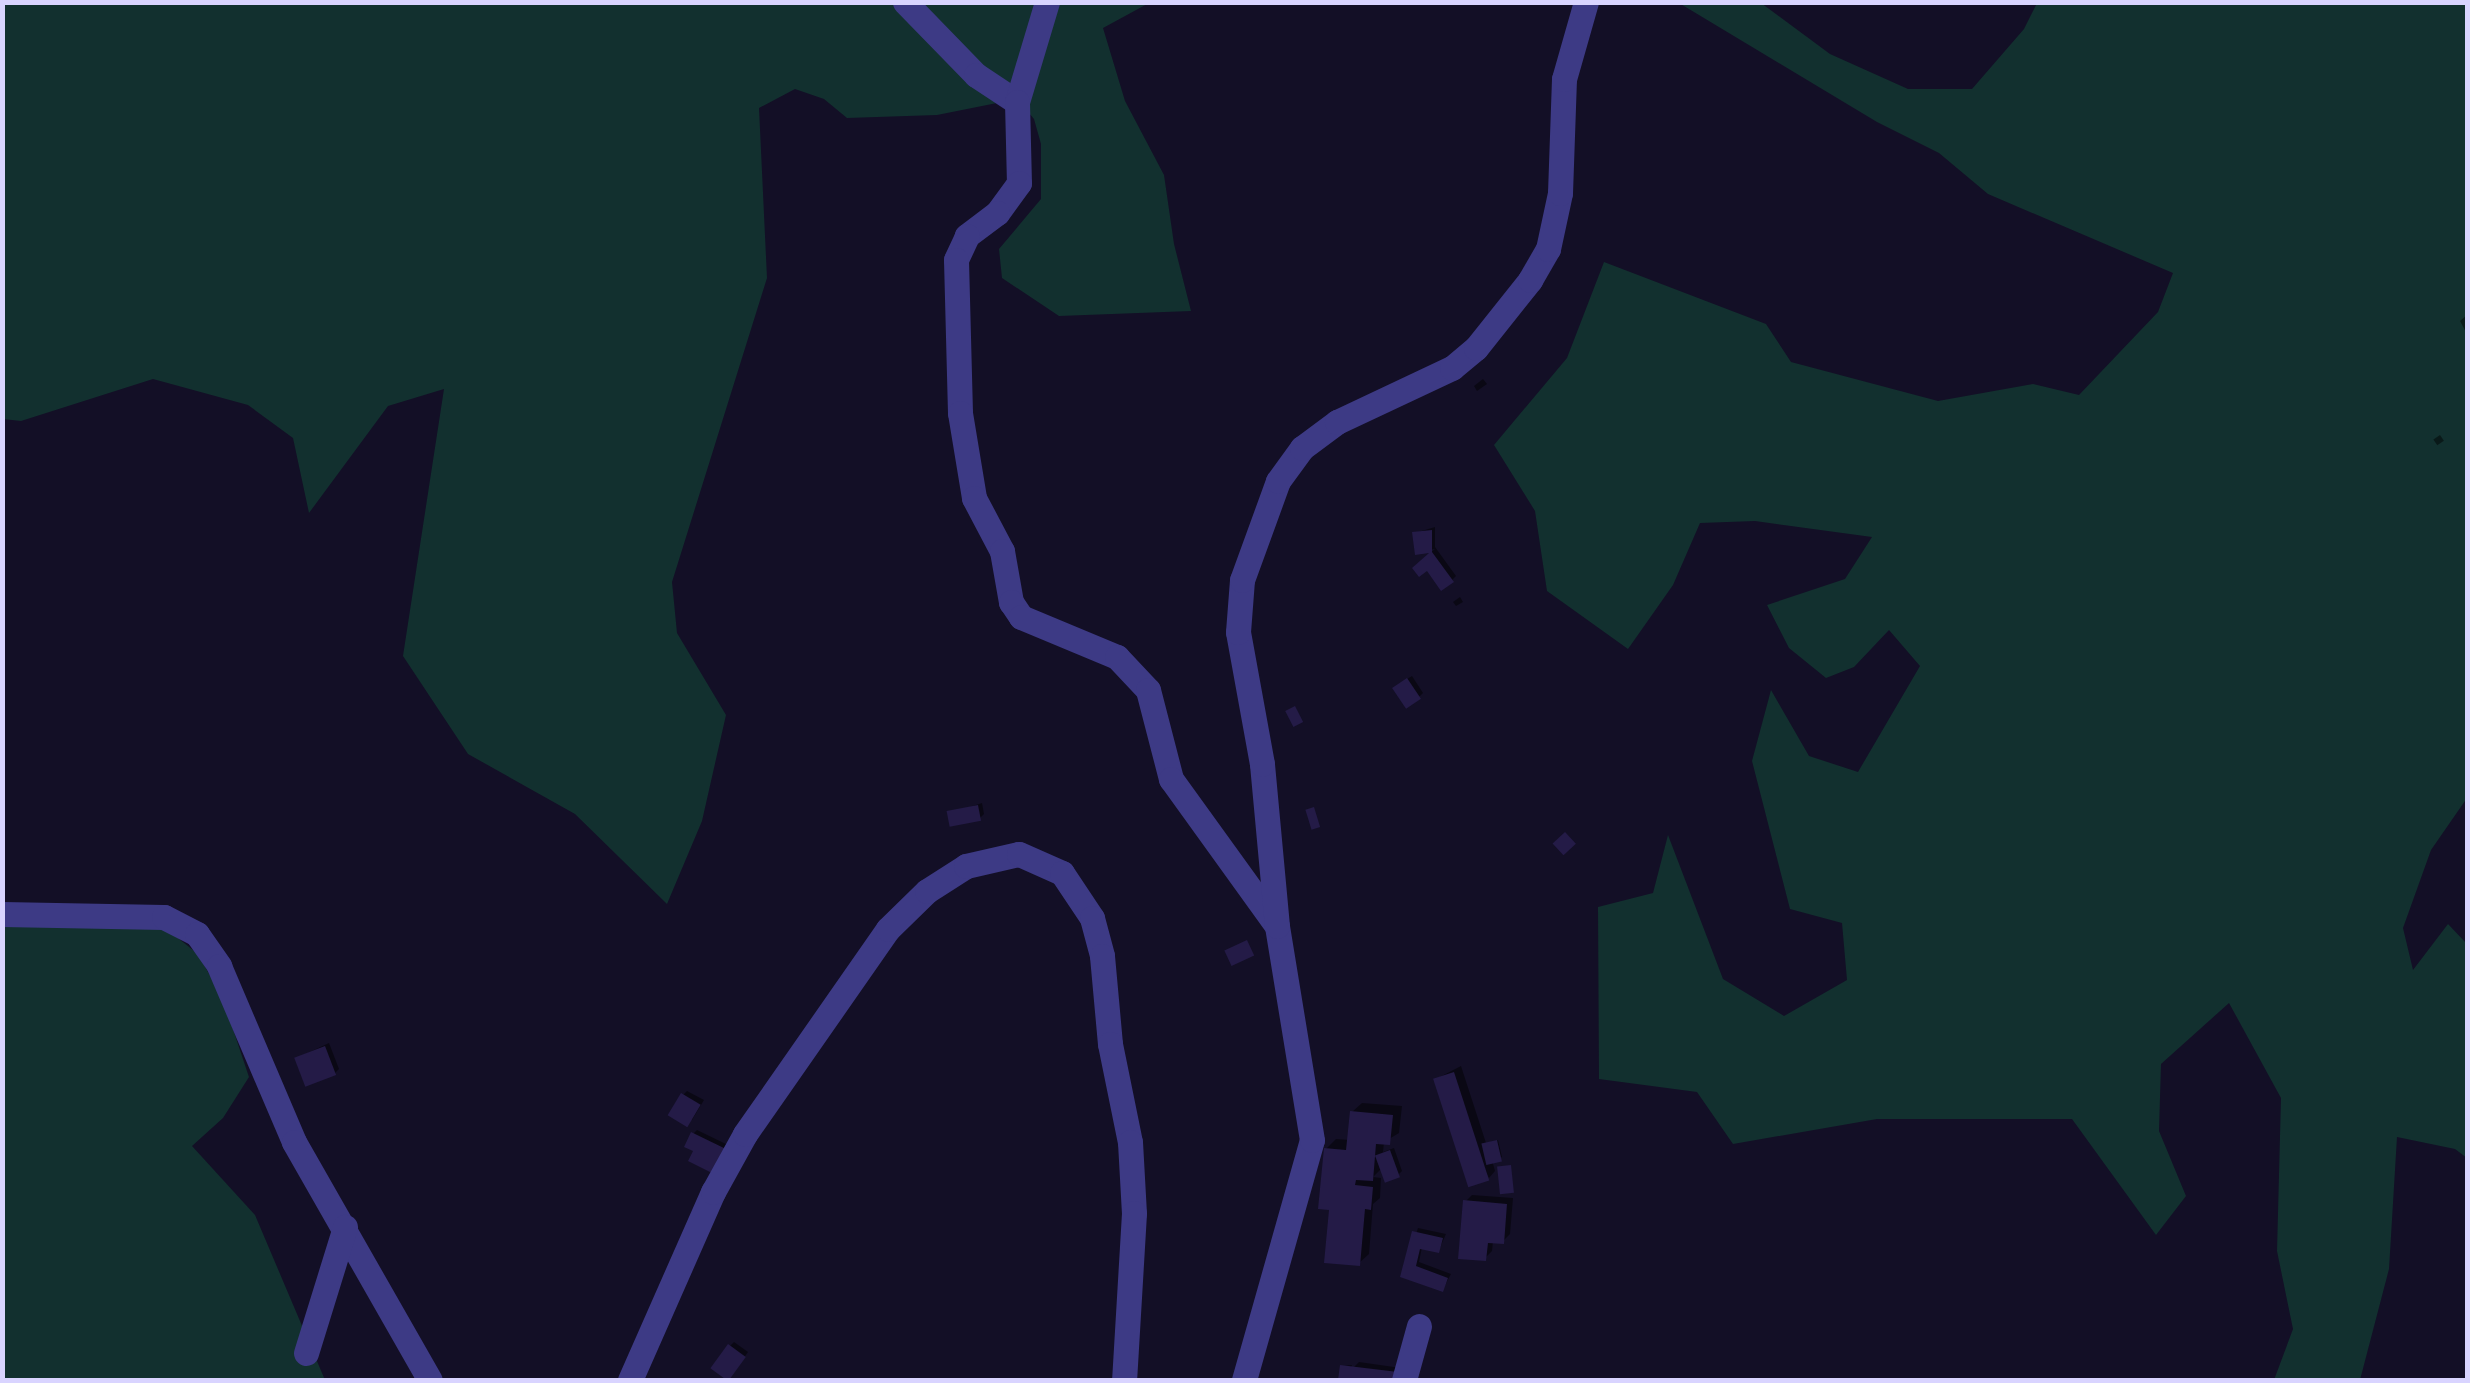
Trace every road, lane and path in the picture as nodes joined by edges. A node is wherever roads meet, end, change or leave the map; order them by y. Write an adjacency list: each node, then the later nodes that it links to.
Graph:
1 (905, 2): 4 (street)
2 (1047, 2): 4 (street)
3 (1586, 2): 6 (street)
4 (1018, 102): 6 (street)
5 (2, 914): 7 (street)
6 (1277, 926): 13 (street)
7 (345, 1227): 9 (street); 10 (street)
8 (1418, 1326): 14 (street)
9 (306, 1353)
10 (430, 1380)
11 (630, 1380): 12 (street)
12 (1124, 1380)
13 (1244, 1380)
14 (1404, 1380)

